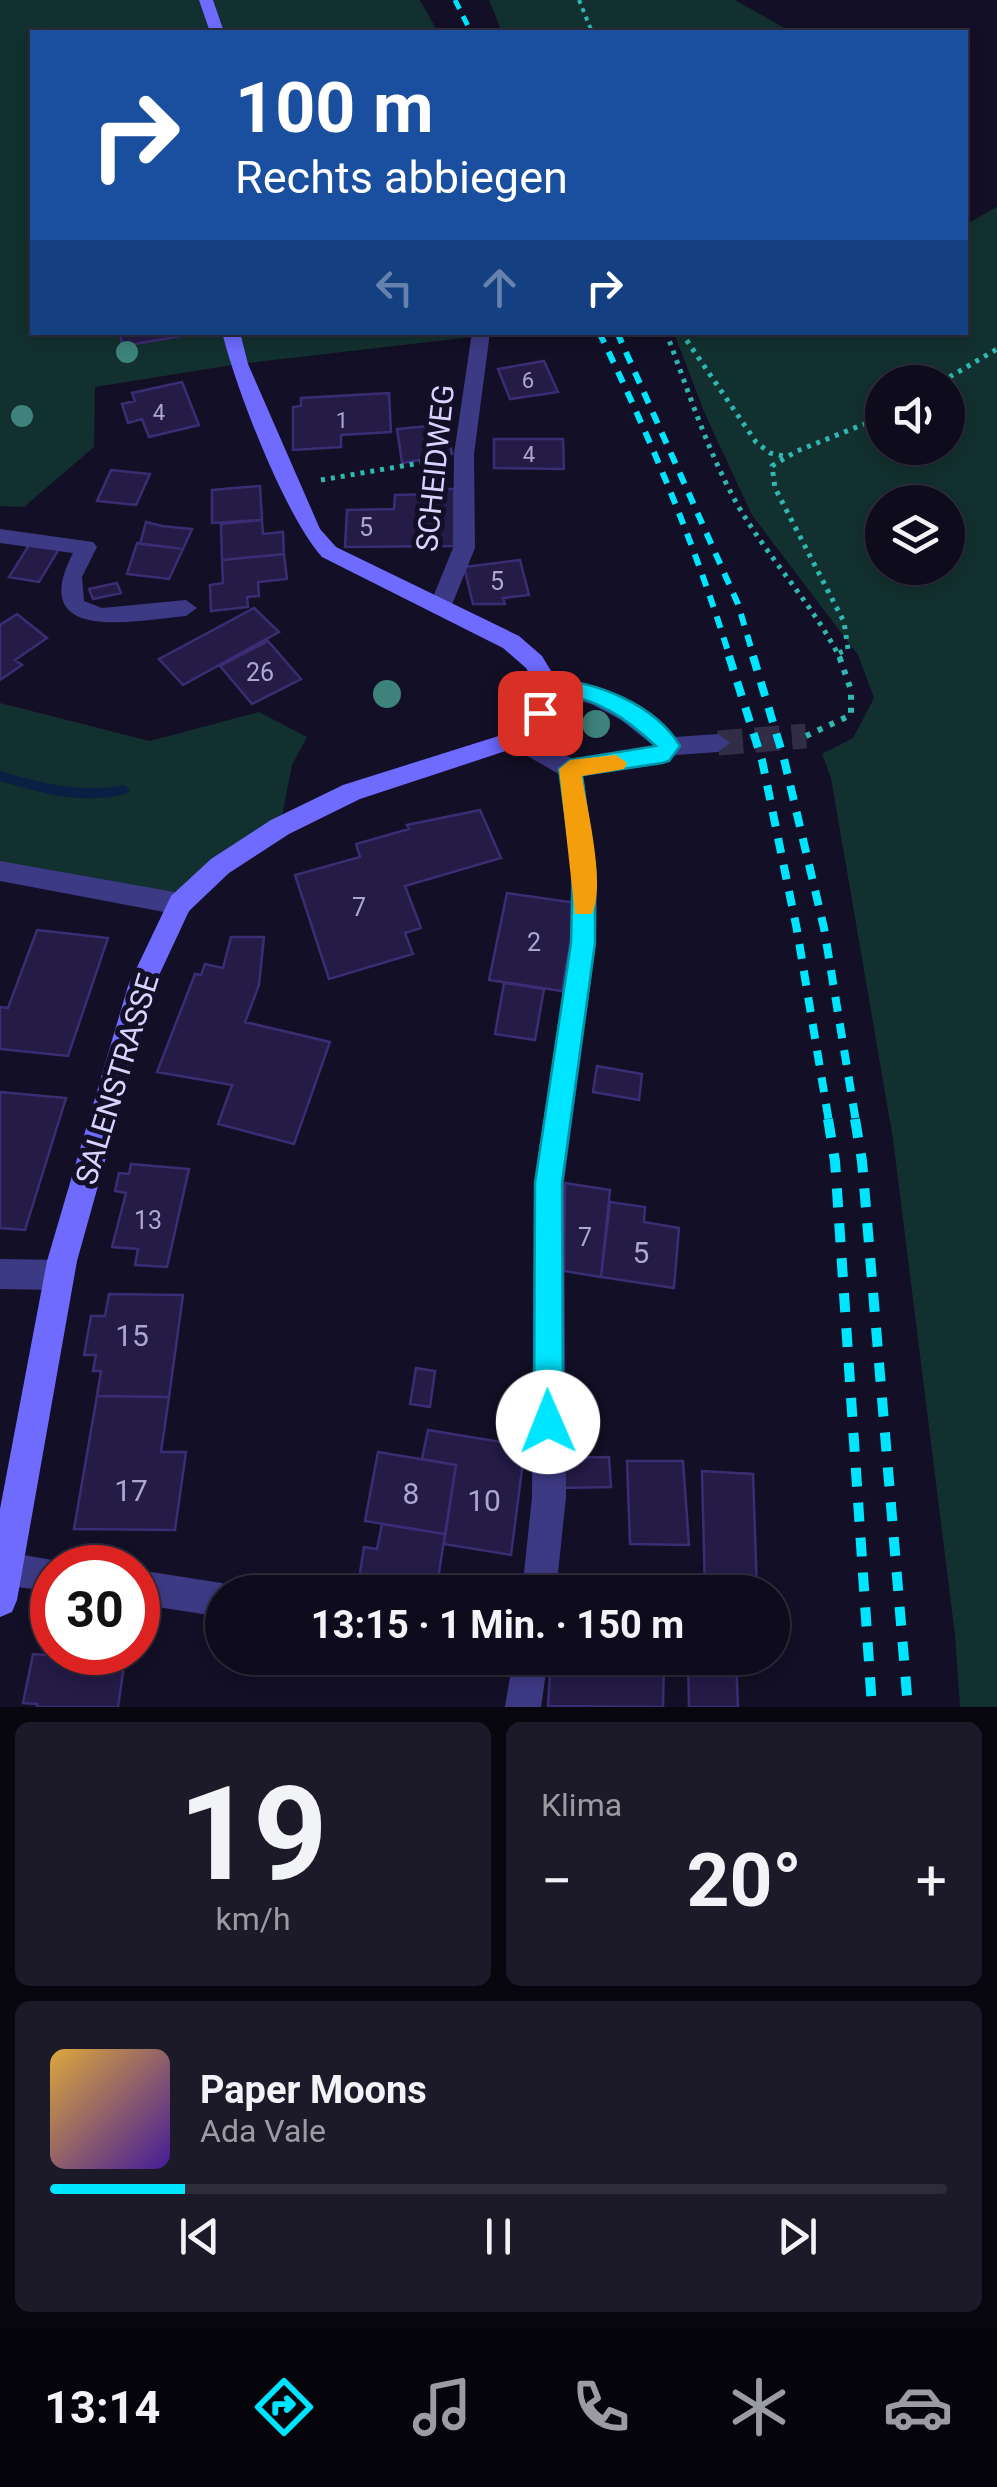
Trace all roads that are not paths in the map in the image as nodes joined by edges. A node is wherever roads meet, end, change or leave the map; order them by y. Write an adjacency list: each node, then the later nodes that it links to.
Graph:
1 (206, 0): 2 (street)
2 (217, 30)
3 (232, 335): 6 (street)
4 (481, 335): 6 (street, SCHEIDWEG)
5 (0, 536): 7 (street)
6 (440, 607): 8 (street)
7 (186, 608)
8 (549, 686): 9 (street); 11 (street)
9 (516, 739): 12 (street); 14 (street, SALENSTRASSE)
10 (718, 743): 11 (street)
11 (670, 746): 12 (street)
12 (570, 769): 18 (street)
13 (3, 875): 14 (street)
14 (180, 904): 16 (street, SALENSTRASSE)
15 (0, 1274): 16 (street)
16 (59, 1275): 17 (street, SALENSTRASSE)
17 (12, 1476): 20 (street, SALENSTRASSE)
18 (541, 1575)
19 (30, 1578): 20 (street)
20 (3, 1584)
21 (160, 1590): 22 (street)
22 (205, 1597)
23 (528, 1675): 24 (street)
24 (522, 1707)

